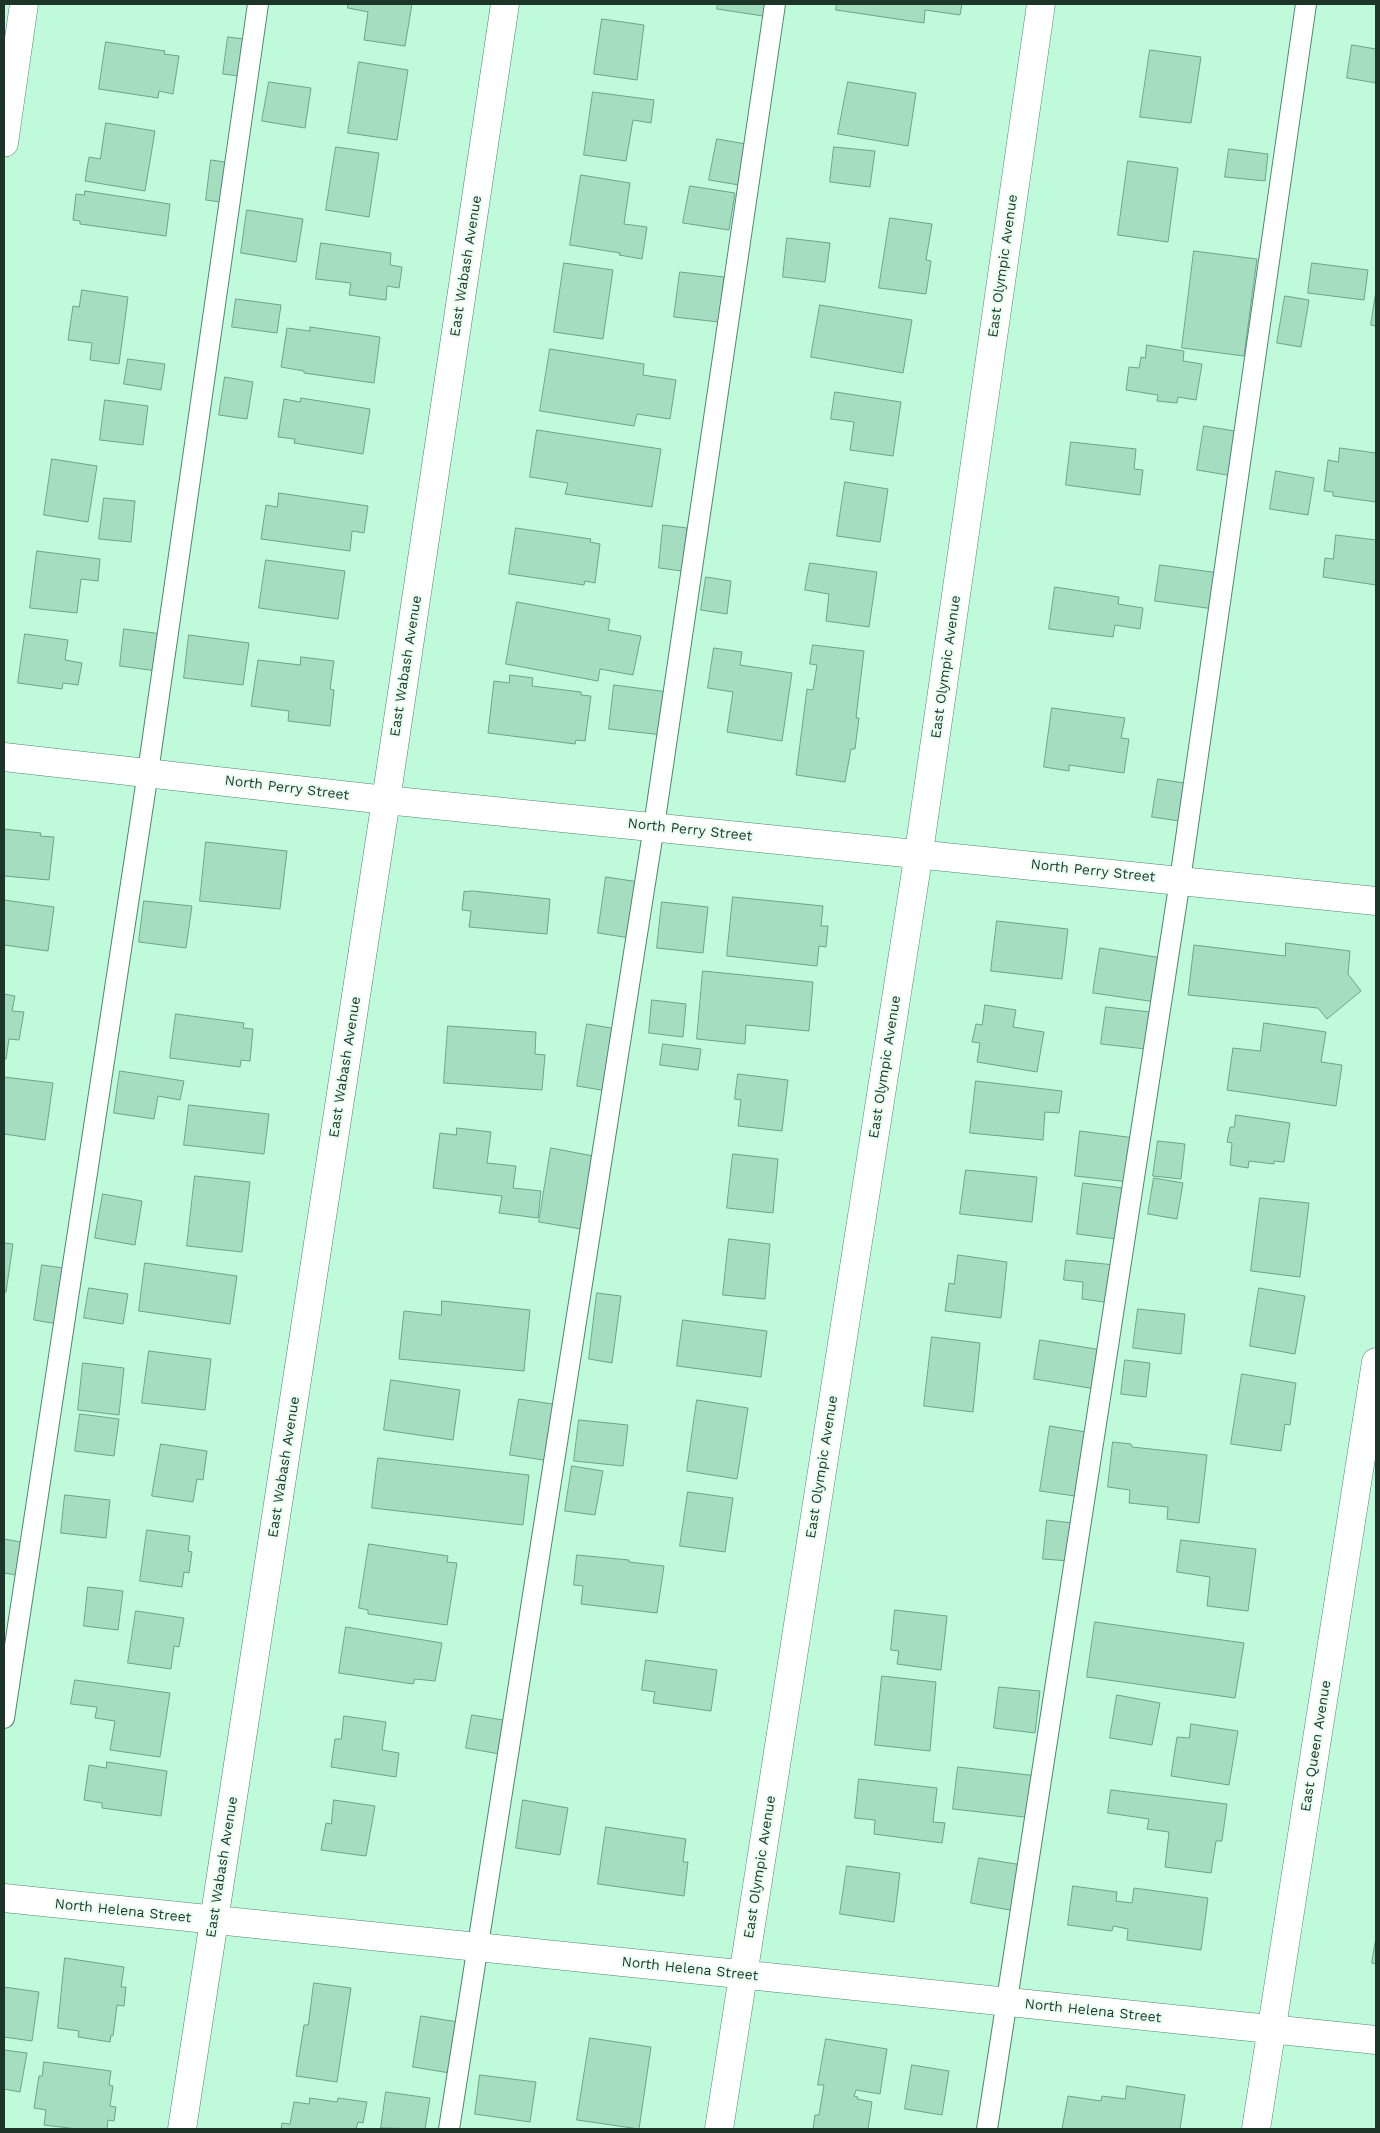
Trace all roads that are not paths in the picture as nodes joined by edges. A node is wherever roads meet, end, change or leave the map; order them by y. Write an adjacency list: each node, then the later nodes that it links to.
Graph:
1 (24, 4): 7 (street)
2 (258, 4): 9 (lane)
3 (505, 4): 10 (street, East Wabash Avenue)
4 (775, 4): 11 (lane)
5 (1041, 4): 12 (street, East Olympic Avenue)
6 (1306, 4): 13 (lane)
7 (4, 143)
8 (4, 757): 9 (street, North Perry Street)
9 (148, 772): 10 (street, North Perry Street); 16 (lane)
10 (386, 800): 11 (street, North Perry Street); 18 (street, East Wabash Avenue)
11 (654, 826): 12 (street, North Perry Street); 19 (lane)
12 (919, 852): 13 (street, North Perry Street); 20 (street, East Olympic Avenue)
13 (1180, 880): 14 (street, North Perry Street); 21 (lane)
14 (1376, 901)
15 (1376, 1362): 22 (street, East Queen Avenue)
16 (4, 1718)
17 (4, 1898): 18 (street, North Helena Street)
18 (214, 1921): 19 (street, North Helena Street); 24 (street, East Wabash Avenue)
19 (476, 1947): 20 (street, North Helena Street); 25 (lane)
20 (743, 1974): 21 (street, North Helena Street); 26 (street, East Olympic Avenue)
21 (1006, 2001): 22 (street, North Helena Street); 27 (lane)
22 (1272, 2030): 23 (street, North Helena Street); 28 (street, East Queen Avenue)
23 (1376, 2040)
24 (182, 2129)
25 (449, 2129)
26 (719, 2129)
27 (987, 2129)
28 (1256, 2129)

